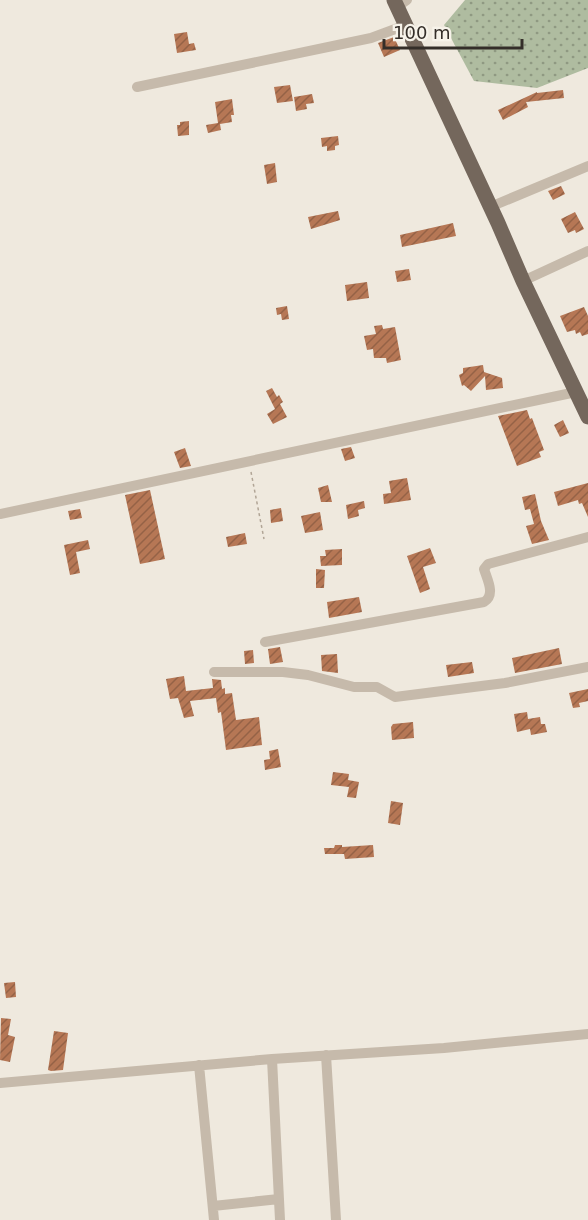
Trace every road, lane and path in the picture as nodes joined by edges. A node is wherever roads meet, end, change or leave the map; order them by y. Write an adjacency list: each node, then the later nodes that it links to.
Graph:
1 (400, 2): 2 (main road)
2 (406, 26): 3 (street); 5 (main road)
3 (137, 87)
4 (588, 166): 5 (street)
5 (490, 207): 7 (main road)
6 (588, 251): 7 (street)
7 (523, 281): 8 (main road)
8 (576, 392): 9 (main road); 10 (street)
9 (588, 417)
10 (248, 463): 11 (street); 13 (path)
11 (0, 514)
12 (588, 537): 14 (street)
13 (264, 539)
14 (266, 642)
15 (588, 667): 16 (street)
16 (214, 672)
17 (588, 1034): 18 (street)
18 (326, 1055): 19 (street); 26 (street)
19 (272, 1059): 20 (street); 22 (street)
20 (199, 1065): 21 (street); 23 (street)
21 (0, 1083)
22 (279, 1199): 23 (street); 25 (street)
23 (213, 1206): 24 (street)
24 (214, 1220)
25 (280, 1220)
26 (336, 1220)

